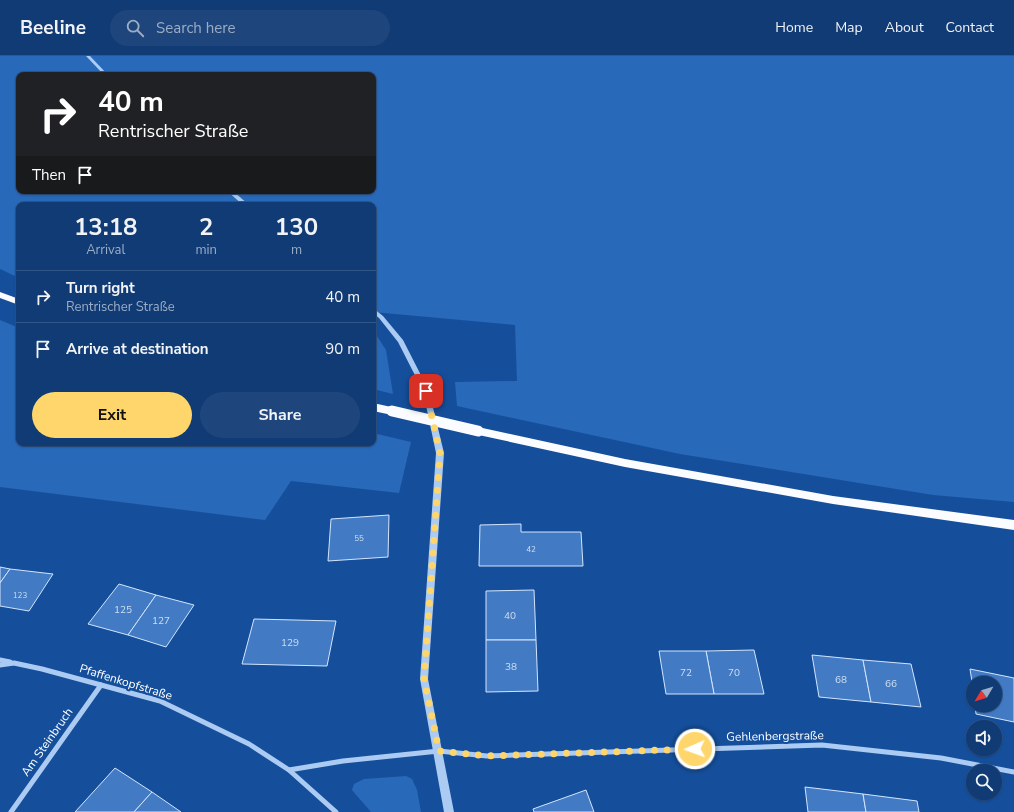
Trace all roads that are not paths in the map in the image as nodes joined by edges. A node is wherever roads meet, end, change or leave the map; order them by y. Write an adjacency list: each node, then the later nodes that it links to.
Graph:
1 (88, 56): 2 (street)
2 (103, 72)
3 (233, 194): 4 (street)
4 (243, 202)
5 (0, 295): 6 (highway)
6 (16, 301)
7 (376, 313): 14 (street)
8 (376, 408): 9 (highway, bridge)
9 (1014, 525)
10 (0, 660): 11 (street, Pfaffenkopfstraße)
11 (14, 664): 12 (street, Pfaffenkopfstraße); 13 (street, Pfaffenkopfstraße)
12 (0, 665)
13 (101, 685): 15 (street, Pfaffenkopfstraße); 17 (street, Am Steinbruch)
14 (439, 751): 15 (street); 16 (street, Gehlenbergstraße); 19 (street)
15 (289, 770): 18 (street, Pfaffenkopfstraße)
16 (1014, 772)
17 (11, 812)
18 (336, 812)
19 (449, 812)

